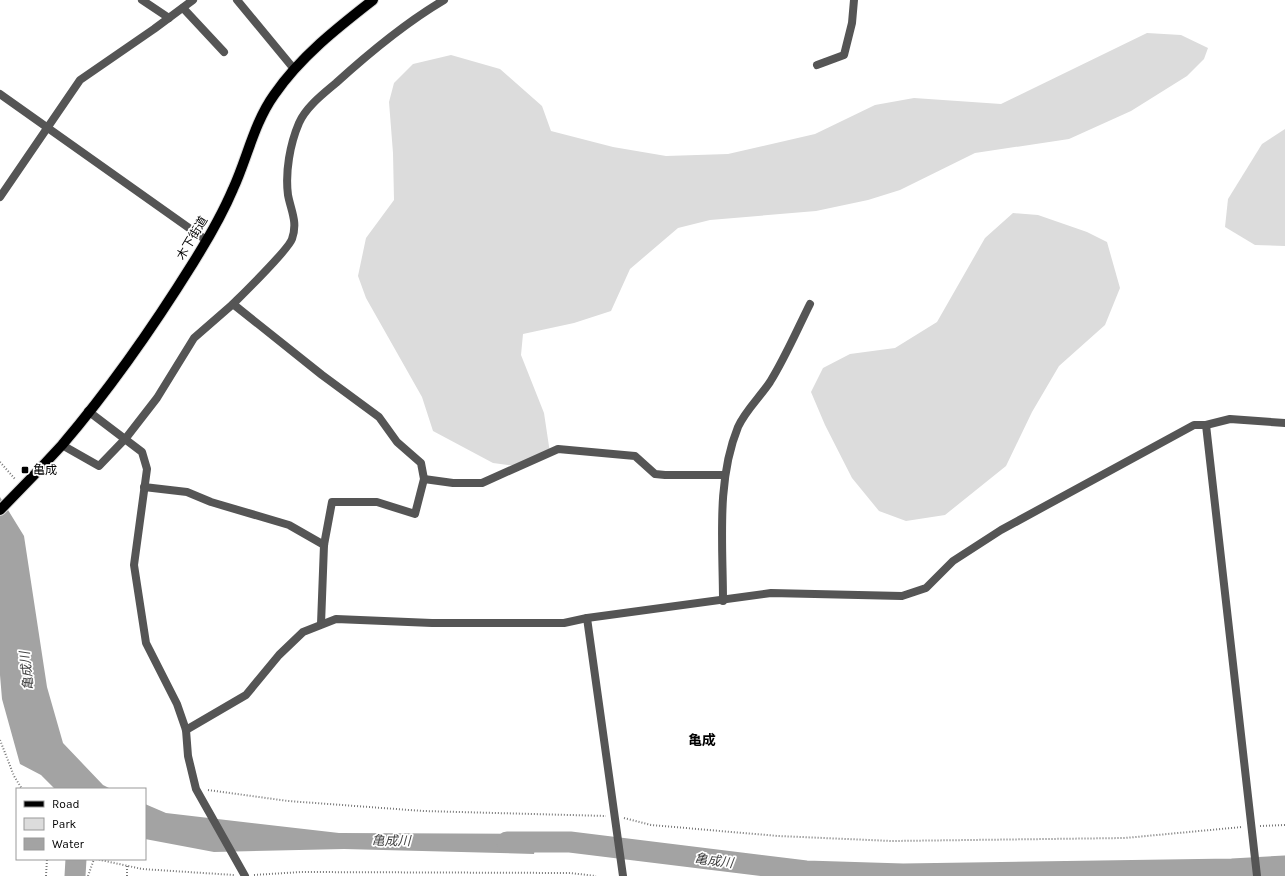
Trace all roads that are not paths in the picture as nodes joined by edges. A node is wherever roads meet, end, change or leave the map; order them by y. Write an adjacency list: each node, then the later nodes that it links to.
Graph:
1 (142, 0): 8 (street)
2 (193, 0): 7 (street)
3 (237, 0): 11 (street)
4 (373, 0): 11 (main road, 木下街道)
5 (444, 0): 16 (street)
6 (854, 0): 10 (street)
7 (183, 8): 8 (street); 9 (street)
8 (169, 18): 13 (street)
9 (224, 52)
10 (817, 65)
11 (294, 69): 15 (main road, 木下街道)
12 (0, 94): 13 (street)
13 (48, 127): 14 (street); 15 (street)
14 (0, 197)
15 (206, 240): 18 (main road, 木下街道)
16 (233, 304): 21 (street); 24 (street)
17 (810, 304): 23 (street)
18 (88, 411): 21 (street); 22 (main road, 木下街道)
19 (1285, 423): 20 (street)
20 (1206, 425): 28 (street); 34 (street)
21 (126, 438): 22 (street); 25 (street)
22 (62, 444): 26 (main road, 木下街道)
23 (725, 475): 24 (street); 28 (street)
24 (424, 479): 27 (street)
25 (144, 487): 27 (street); 31 (street)
26 (0, 510)
27 (324, 545): 30 (street)
28 (723, 601): 29 (street)
29 (587, 618): 30 (street); 33 (street)
30 (321, 624): 31 (street)
31 (186, 730): 32 (street)
32 (244, 875)
33 (622, 876)
34 (1256, 876)

